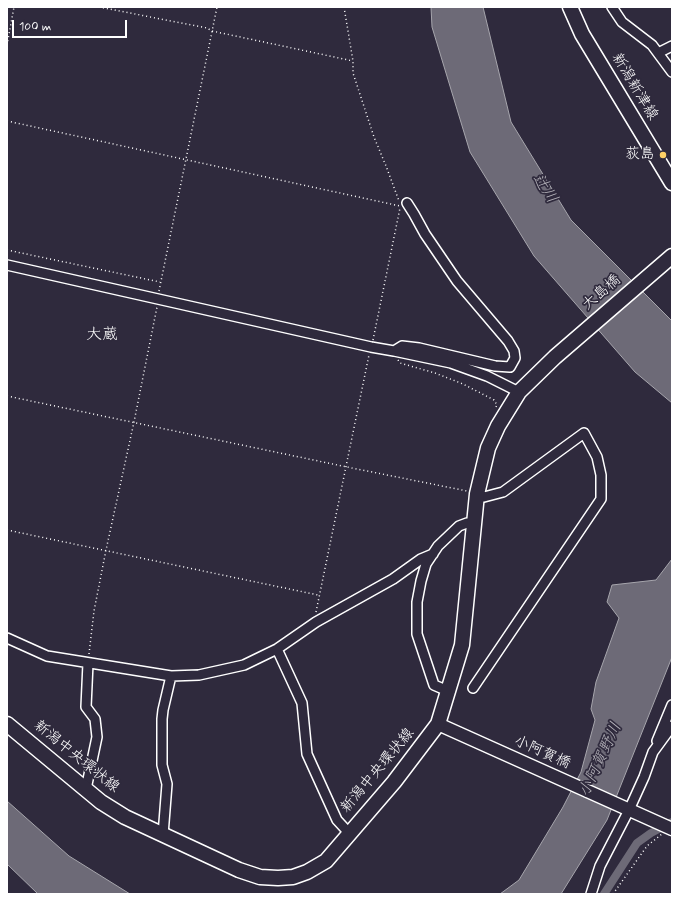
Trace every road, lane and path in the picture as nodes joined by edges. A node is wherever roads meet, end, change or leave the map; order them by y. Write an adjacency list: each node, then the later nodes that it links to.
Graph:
1 (14, 7): 8 (path)
2 (99, 7): 7 (path)
3 (217, 7): 7 (path)
4 (344, 7): 11 (path)
5 (570, 7): 15 (main road, 新潟新津線)
6 (612, 7): 10 (street)
7 (212, 31): 11 (path); 14 (path)
8 (7, 45)
9 (672, 46): 10 (street)
10 (658, 53): 12 (street)
11 (353, 61): 16 (path)
12 (672, 72)
13 (7, 121): 14 (path)
14 (185, 159): 16 (path); 20 (path)
15 (672, 183)
16 (404, 204): 22 (path); 24 (street)
17 (7, 250): 20 (path)
18 (672, 256): 25 (main road, 大島橋)
19 (7, 265): 21 (street)
20 (160, 282): 21 (path)
21 (158, 299): 23 (street); 29 (path)
22 (374, 338)
23 (371, 347): 24 (street); 30 (path)
24 (394, 351): 26 (street); 28 (path)
25 (555, 357): 26 (main road, 新潟中央環状線)
26 (519, 392): 31 (main road, 新潟中央環状線)
27 (7, 396): 29 (path)
28 (494, 411)
29 (134, 422): 30 (path); 34 (path)
30 (347, 467): 31 (path); 36 (path)
31 (477, 494): 32 (main road, 新潟中央環状線); 42 (street)
32 (475, 524): 35 (street); 43 (main road, 新潟中央環状線)
33 (7, 530): 34 (path)
34 (106, 550): 36 (path); 40 (path)
35 (433, 554): 37 (street); 43 (street)
36 (319, 596): 37 (path)
37 (316, 622): 39 (street)
38 (7, 638): 40 (street)
39 (277, 649): 41 (street); 52 (street)
40 (88, 663): 41 (street); 49 (street)
41 (171, 676): 53 (street)
42 (473, 688)
43 (448, 692): 46 (main road, 新潟中央環状線)
44 (672, 705): 48 (street)
45 (7, 724): 49 (main road, 新潟中央環状線)
46 (438, 724): 50 (street, 小阿賀橋); 52 (main road, 新潟中央環状線)
47 (672, 726): 48 (street)
48 (653, 752): 50 (street)
49 (86, 789): 53 (main road, 新潟中央環状線)
50 (628, 809): 51 (street, 小阿賀橋); 54 (street)
51 (670, 830): 55 (path)
52 (349, 833): 53 (main road, 新潟中央環状線)
53 (163, 835)
54 (591, 894)
55 (613, 894)

